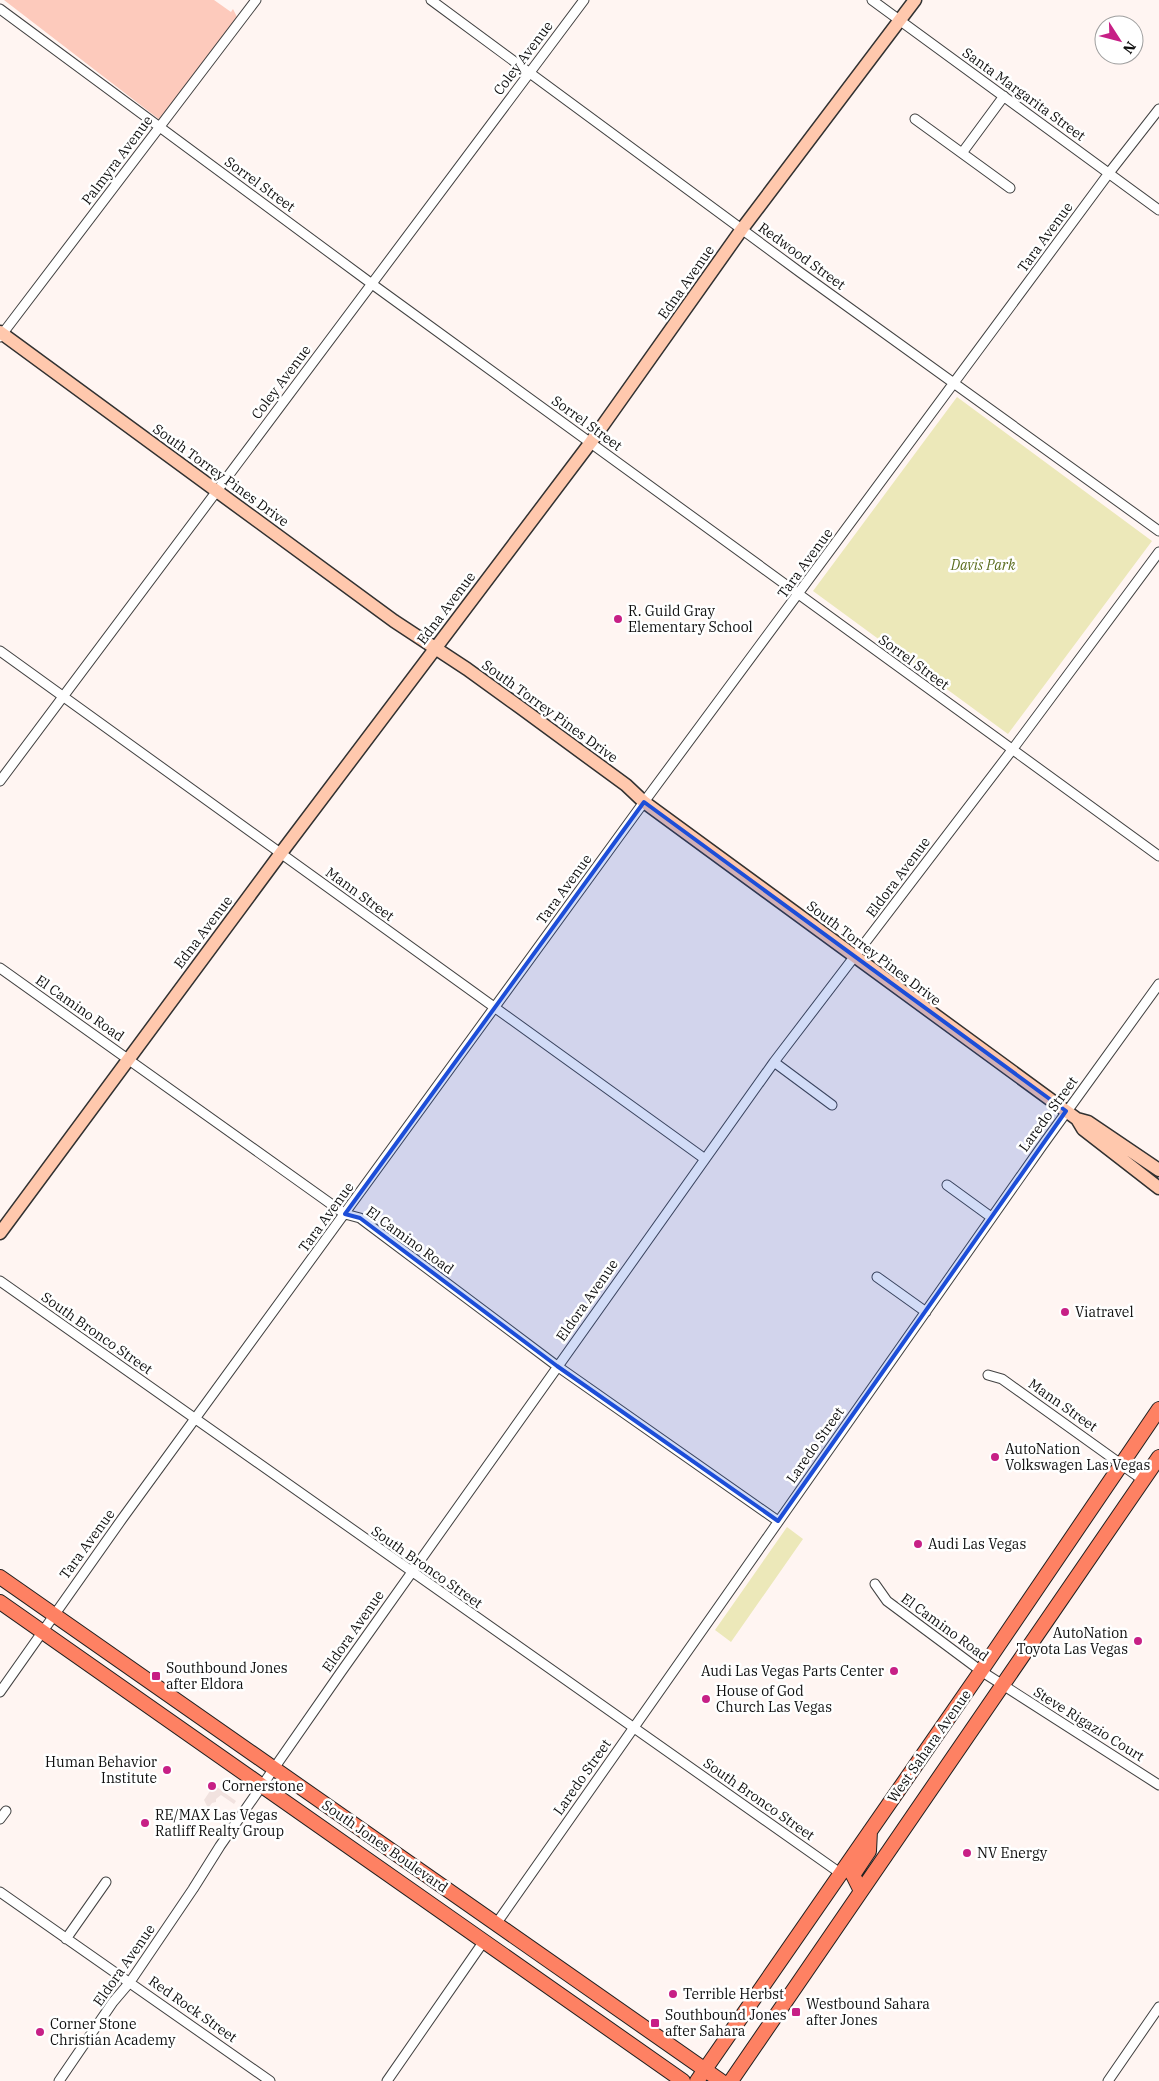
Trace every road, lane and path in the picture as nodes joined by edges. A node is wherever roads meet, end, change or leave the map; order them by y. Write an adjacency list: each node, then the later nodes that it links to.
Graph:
1 (256, 0): 12 (street, Palmyra Avenue)
2 (431, 0): 8 (street, Redwood Street)
3 (584, 0): 8 (street, Coley Avenue)
4 (872, 0): 7 (street, Santa Margarita Street)
5 (915, 0): 7 (street, Edna Avenue)
6 (0, 9): 12 (street, Sorrel Street)
7 (900, 20): 9 (street, Santa Margarita Street); 17 (street, Edna Avenue)
8 (530, 73): 17 (street, Redwood Street); 18 (street, Coley Avenue)
9 (1004, 96): 13 (street); 14 (street, Santa Margarita Street)
10 (1159, 109): 14 (street, Tara Avenue)
11 (915, 119): 13 (street)
12 (159, 128): 18 (street, Sorrel Street); 19 (street, Palmyra Avenue)
13 (962, 153): 15 (street)
14 (1109, 173): 16 (street, Santa Margarita Street); 20 (street, Tara Avenue)
15 (1010, 188)
16 (1159, 210)
17 (742, 229): 20 (street, Redwood Street); 21 (street, Edna Avenue)
18 (372, 284): 21 (street, Sorrel Street); 22 (street, Coley Avenue)
19 (1, 334): 22 (street, South Torrey Pines Drive)
20 (954, 383): 23 (street, Redwood Street); 25 (street, Tara Avenue)
21 (591, 442): 25 (street, Sorrel Street); 26 (street, Edna Avenue)
22 (217, 490): 26 (street, South Torrey Pines Drive); 28 (street, Coley Avenue)
23 (1159, 532)
24 (1159, 552): 29 (street, Eldora Avenue)
25 (798, 595): 29 (street, Sorrel Street); 31 (street, Tara Avenue)
26 (434, 648): 31 (street, South Torrey Pines Drive); 32 (street, Edna Avenue)
27 (0, 651): 28 (street, Mann Street)
28 (64, 696): 30 (street, Coley Avenue); 32 (street, Mann Street)
29 (1012, 750): 33 (street, Sorrel Street); 34 (street, Eldora Avenue)
30 (0, 781)
31 (644, 802): 34 (street, South Torrey Pines Drive); 37 (street, Tara Avenue)
32 (281, 853): 37 (street, Mann Street); 38 (street, Edna Avenue)
33 (1159, 856)
34 (854, 957): 39 (street, Eldora Avenue); 41 (street, South Torrey Pines Drive)
35 (0, 968): 38 (street, El Camino Road)
36 (1159, 984): 41 (street, Laredo Street)
37 (495, 1008): 43 (street, Mann Street); 49 (street, Tara Avenue)
38 (128, 1059): 49 (street, El Camino Road); 51 (street, Edna Avenue)
39 (774, 1062): 40 (street); 43 (street, Eldora Avenue)
40 (832, 1105)
41 (1066, 1111): 42 (street, South Torrey Pines Drive); 50 (street, Laredo Street)
42 (1077, 1119): 44 (street, South Torrey Pines Drive); 46 (street, South Torrey Pines Drive)
43 (705, 1159): 55 (street, Eldora Avenue)
44 (1145, 1160): 45 (street, South Torrey Pines Drive); 46 (street)
45 (1159, 1170)
46 (1137, 1172): 48 (street, South Torrey Pines Drive)
47 (947, 1185): 50 (street)
48 (1159, 1188)
49 (345, 1214): 55 (street, El Camino Road); 58 (street, Tara Avenue)
50 (991, 1217): 54 (street, Laredo Street)
51 (0, 1232)
52 (877, 1277): 54 (street)
53 (0, 1281): 58 (street, South Bronco Street)
54 (926, 1312): 62 (street, Laredo Street)
55 (557, 1366): 62 (street, El Camino Road); 63 (street, Eldora Avenue)
56 (988, 1375): 60 (street, Mann Street)
57 (1159, 1409): 60 (main road, West Sahara Avenue)
58 (195, 1419): 63 (street, South Bronco Street); 67 (street, Tara Avenue)
59 (1159, 1458): 61 (main road, West Sahara Avenue)
60 (1122, 1464): 61 (street, Mann Street); 69 (main road, West Sahara Avenue)
61 (1144, 1480): 70 (main road, West Sahara Avenue)
62 (778, 1522): 72 (street, Laredo Street)
63 (411, 1572): 72 (street, South Bronco Street); 73 (street, Eldora Avenue)
64 (0, 1577): 67 (main road, South Jones Boulevard)
65 (874, 1584): 69 (street, El Camino Road)
66 (0, 1602): 68 (main road, South Jones Boulevard)
67 (54, 1614): 68 (street, Tara Avenue); 73 (main road, South Jones Boulevard)
68 (42, 1630): 71 (street, Tara Avenue); 74 (main road, South Jones Boulevard)
69 (981, 1670): 70 (street, El Camino Road); 76 (main road, West Sahara Avenue)
70 (1003, 1686): 75 (street, Steve Rigazio Court); 79 (main road, West Sahara Avenue)
71 (0, 1692)
72 (634, 1728): 77 (street, South Bronco Street); 82 (street, Laredo Street)
73 (274, 1768): 74 (street, Eldora Avenue); 82 (main road, South Jones Boulevard)
74 (262, 1784): 81 (main road, South Jones Boulevard); 85 (street, Eldora Avenue)
75 (1159, 1785)
76 (870, 1830): 77 (main road, West Sahara Avenue); 79 (main road)
77 (840, 1873): 87 (main road, West Sahara Avenue)
78 (106, 1882): 83 (street)
79 (861, 1891): 94 (main road, West Sahara Avenue)
80 (0, 1892): 83 (street, Red Rock Street)
81 (439, 1908): 82 (main road); 84 (main road, South Jones Boulevard)
82 (496, 1924): 87 (main road, South Jones Boulevard)
83 (66, 1938): 85 (street, Red Rock Street)
84 (484, 1941): 90 (street); 91 (main road, South Jones Boulevard)
85 (130, 1982): 88 (street, Eldora Avenue); 89 (street, Red Rock Street)
86 (1159, 2007): 95 (street)
87 (705, 2069): 92 (main road, West Sahara Avenue); 93 (main road, South Jones Boulevard)
88 (60, 2081)
89 (270, 2081)
90 (387, 2081)
91 (683, 2081)
92 (697, 2081)
93 (721, 2081)
94 (731, 2081)
95 (1108, 2081)

